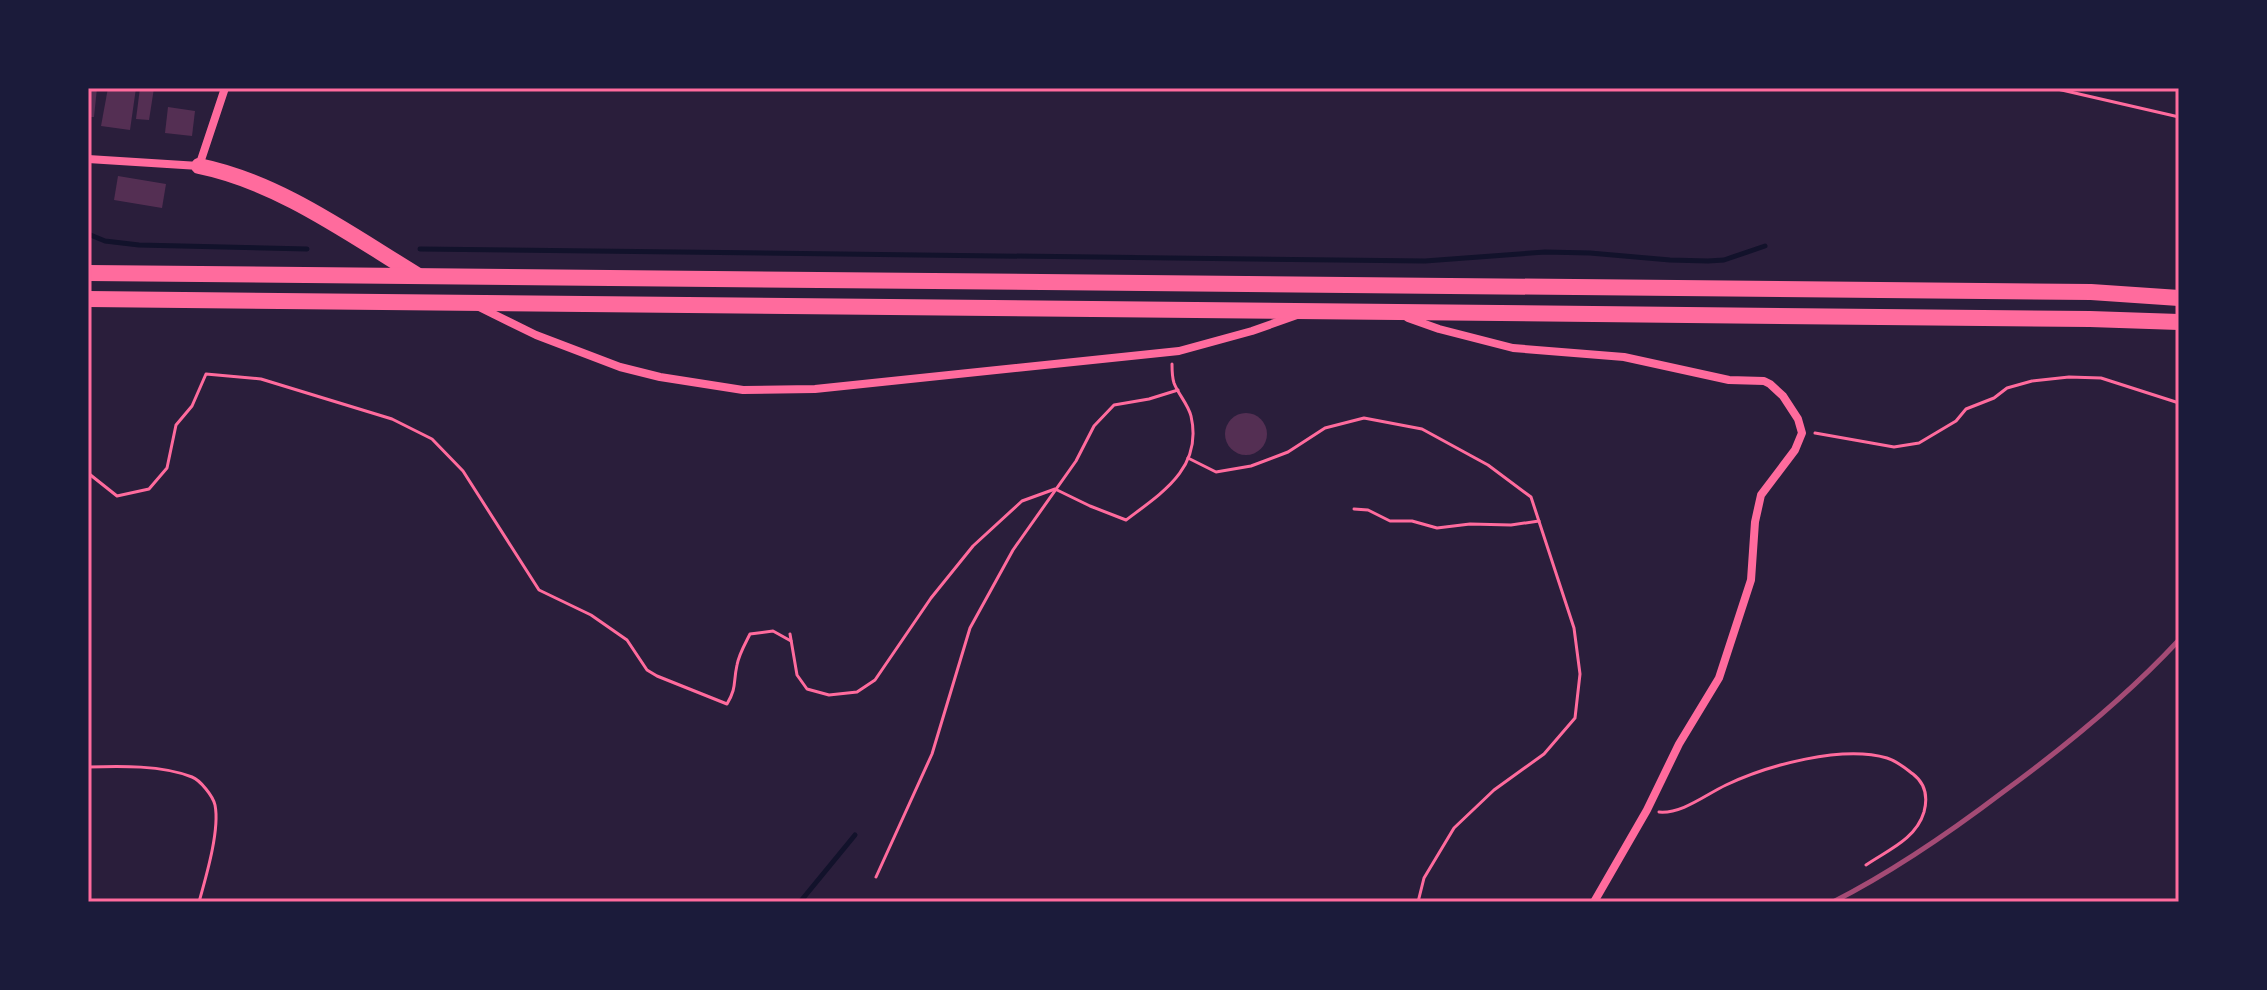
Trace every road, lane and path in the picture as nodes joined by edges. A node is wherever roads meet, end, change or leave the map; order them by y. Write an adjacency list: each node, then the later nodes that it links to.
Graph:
1 (225, 88): 5 (street)
2 (2053, 88): 3 (path)
3 (2179, 117)
4 (88, 159): 5 (street)
5 (199, 166): 7 (highway)
6 (88, 273): 7 (highway)
7 (418, 276): 8 (highway)
8 (2179, 298)
9 (88, 299): 10 (highway)
10 (469, 303): 11 (highway); 14 (street)
11 (1306, 311): 12 (highway); 14 (street)
12 (1389, 312): 13 (highway); 17 (street)
13 (2179, 322)
14 (1172, 352): 15 (path)
15 (1178, 390): 18 (path); 20 (path)
16 (2179, 403): 17 (path)
17 (1802, 433): 26 (street)
18 (1188, 458): 20 (path); 22 (path)
19 (88, 473): 24 (path)
20 (1055, 489): 24 (path); 28 (path)
21 (1354, 509): 22 (path)
22 (1539, 521): 30 (path)
23 (790, 634): 24 (path)
24 (791, 641)
25 (88, 767): 29 (path)
26 (1647, 810): 27 (path); 31 (street)
27 (1866, 865)
28 (876, 877)
29 (199, 902)
30 (1418, 902)
31 (1594, 902)

